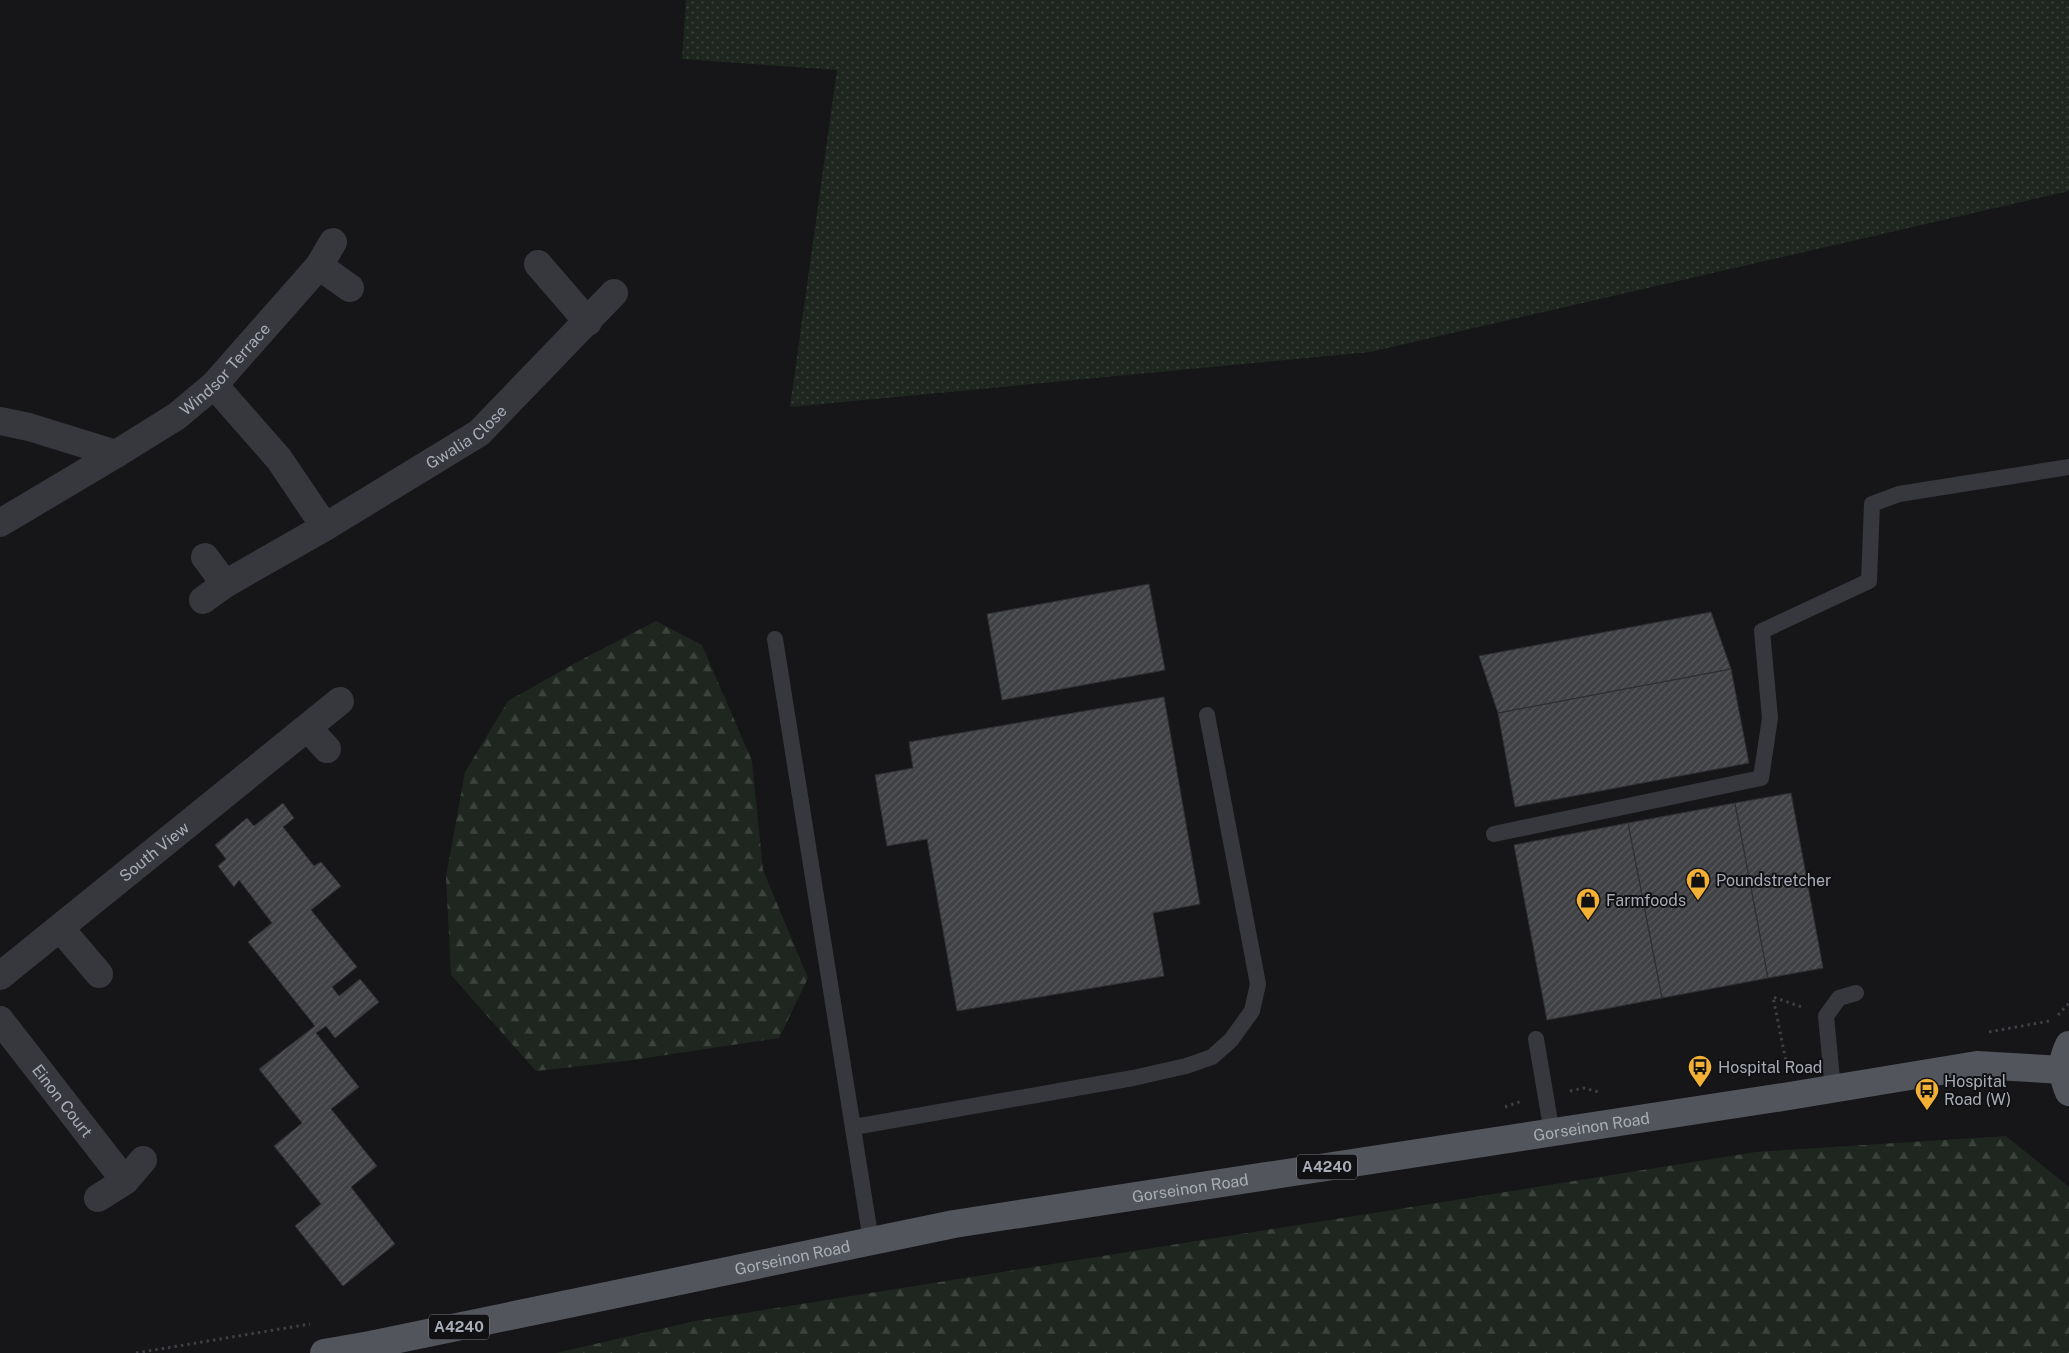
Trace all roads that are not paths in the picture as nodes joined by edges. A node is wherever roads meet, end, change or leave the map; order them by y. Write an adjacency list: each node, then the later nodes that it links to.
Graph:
1 (333, 242): 3 (street, Windsor Terrace)
2 (538, 264): 6 (street)
3 (318, 266): 4 (street); 7 (street, Windsor Terrace)
4 (350, 288)
5 (614, 293): 6 (street, Gwalia Close)
6 (588, 322): 12 (street, Gwalia Close)
7 (214, 385): 9 (street, Windsor Terrace); 12 (street)
8 (0, 421): 9 (street)
9 (116, 454): 11 (street, Windsor Terrace)
10 (2069, 467): 21 (lane)
11 (0, 523)
12 (325, 527): 14 (street, Gwalia Close)
13 (205, 557): 14 (street)
14 (225, 584): 15 (street, Gwalia Close)
15 (203, 600)
16 (776, 639): 30 (lane)
17 (340, 701): 19 (street, South View)
18 (1207, 716): 30 (lane)
19 (308, 728): 20 (street); 22 (street, South View)
20 (328, 749)
21 (1494, 834)
22 (60, 928): 23 (street); 24 (street, South View)
23 (99, 974)
24 (0, 976)
25 (1856, 993): 29 (lane)
26 (0, 1020): 33 (street, Einon Court)
27 (1536, 1039): 31 (lane)
28 (2067, 1069): 29 (main road, Gorseinon Road / A4240)
29 (1833, 1089): 31 (main road, Gorseinon Road / A4240)
30 (854, 1127): 35 (lane)
31 (1552, 1133): 35 (main road, Gorseinon Road / A4240)
32 (143, 1160): 33 (street)
33 (125, 1181): 34 (street)
34 (98, 1198)
35 (871, 1241): 36 (main road, Gorseinon Road / A4240)
36 (369, 1349): 37 (main road, Gorseinon Road / A4240)
37 (324, 1353)

